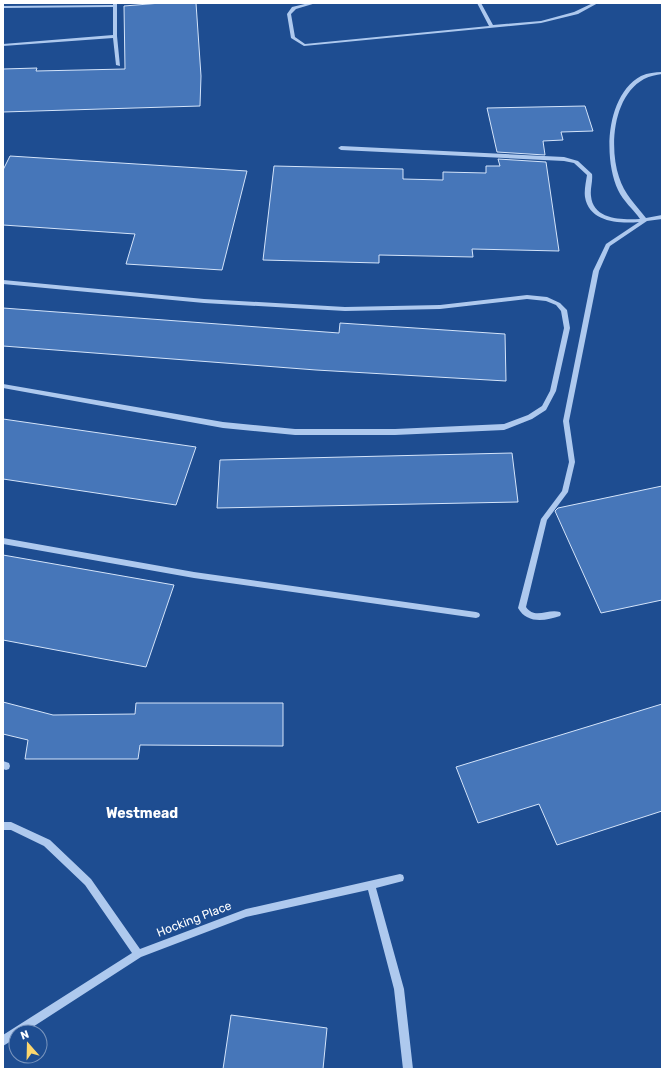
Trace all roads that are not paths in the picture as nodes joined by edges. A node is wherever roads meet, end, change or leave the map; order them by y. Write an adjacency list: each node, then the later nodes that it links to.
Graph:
1 (314, 3): 6 (lane)
2 (479, 3): 6 (lane)
3 (596, 3): 6 (lane)
4 (115, 4): 5 (lane); 7 (lane)
5 (3, 7)
6 (492, 27)
7 (115, 36): 8 (lane); 9 (lane)
8 (3, 45)
9 (118, 64)
10 (662, 73): 13 (lane)
11 (341, 148): 13 (lane)
12 (662, 217): 13 (lane)
13 (645, 221): 17 (lane)
14 (3, 282): 15 (lane)
15 (3, 386)
16 (3, 541): 18 (lane)
17 (557, 614)
18 (476, 615)
19 (3, 826): 22 (lane)
20 (400, 878): 21 (lane, Hocking Place)
21 (371, 884): 22 (lane, Hocking Place); 24 (lane)
22 (138, 954): 23 (lane, Hocking Place)
23 (29, 1024)
24 (408, 1069)

